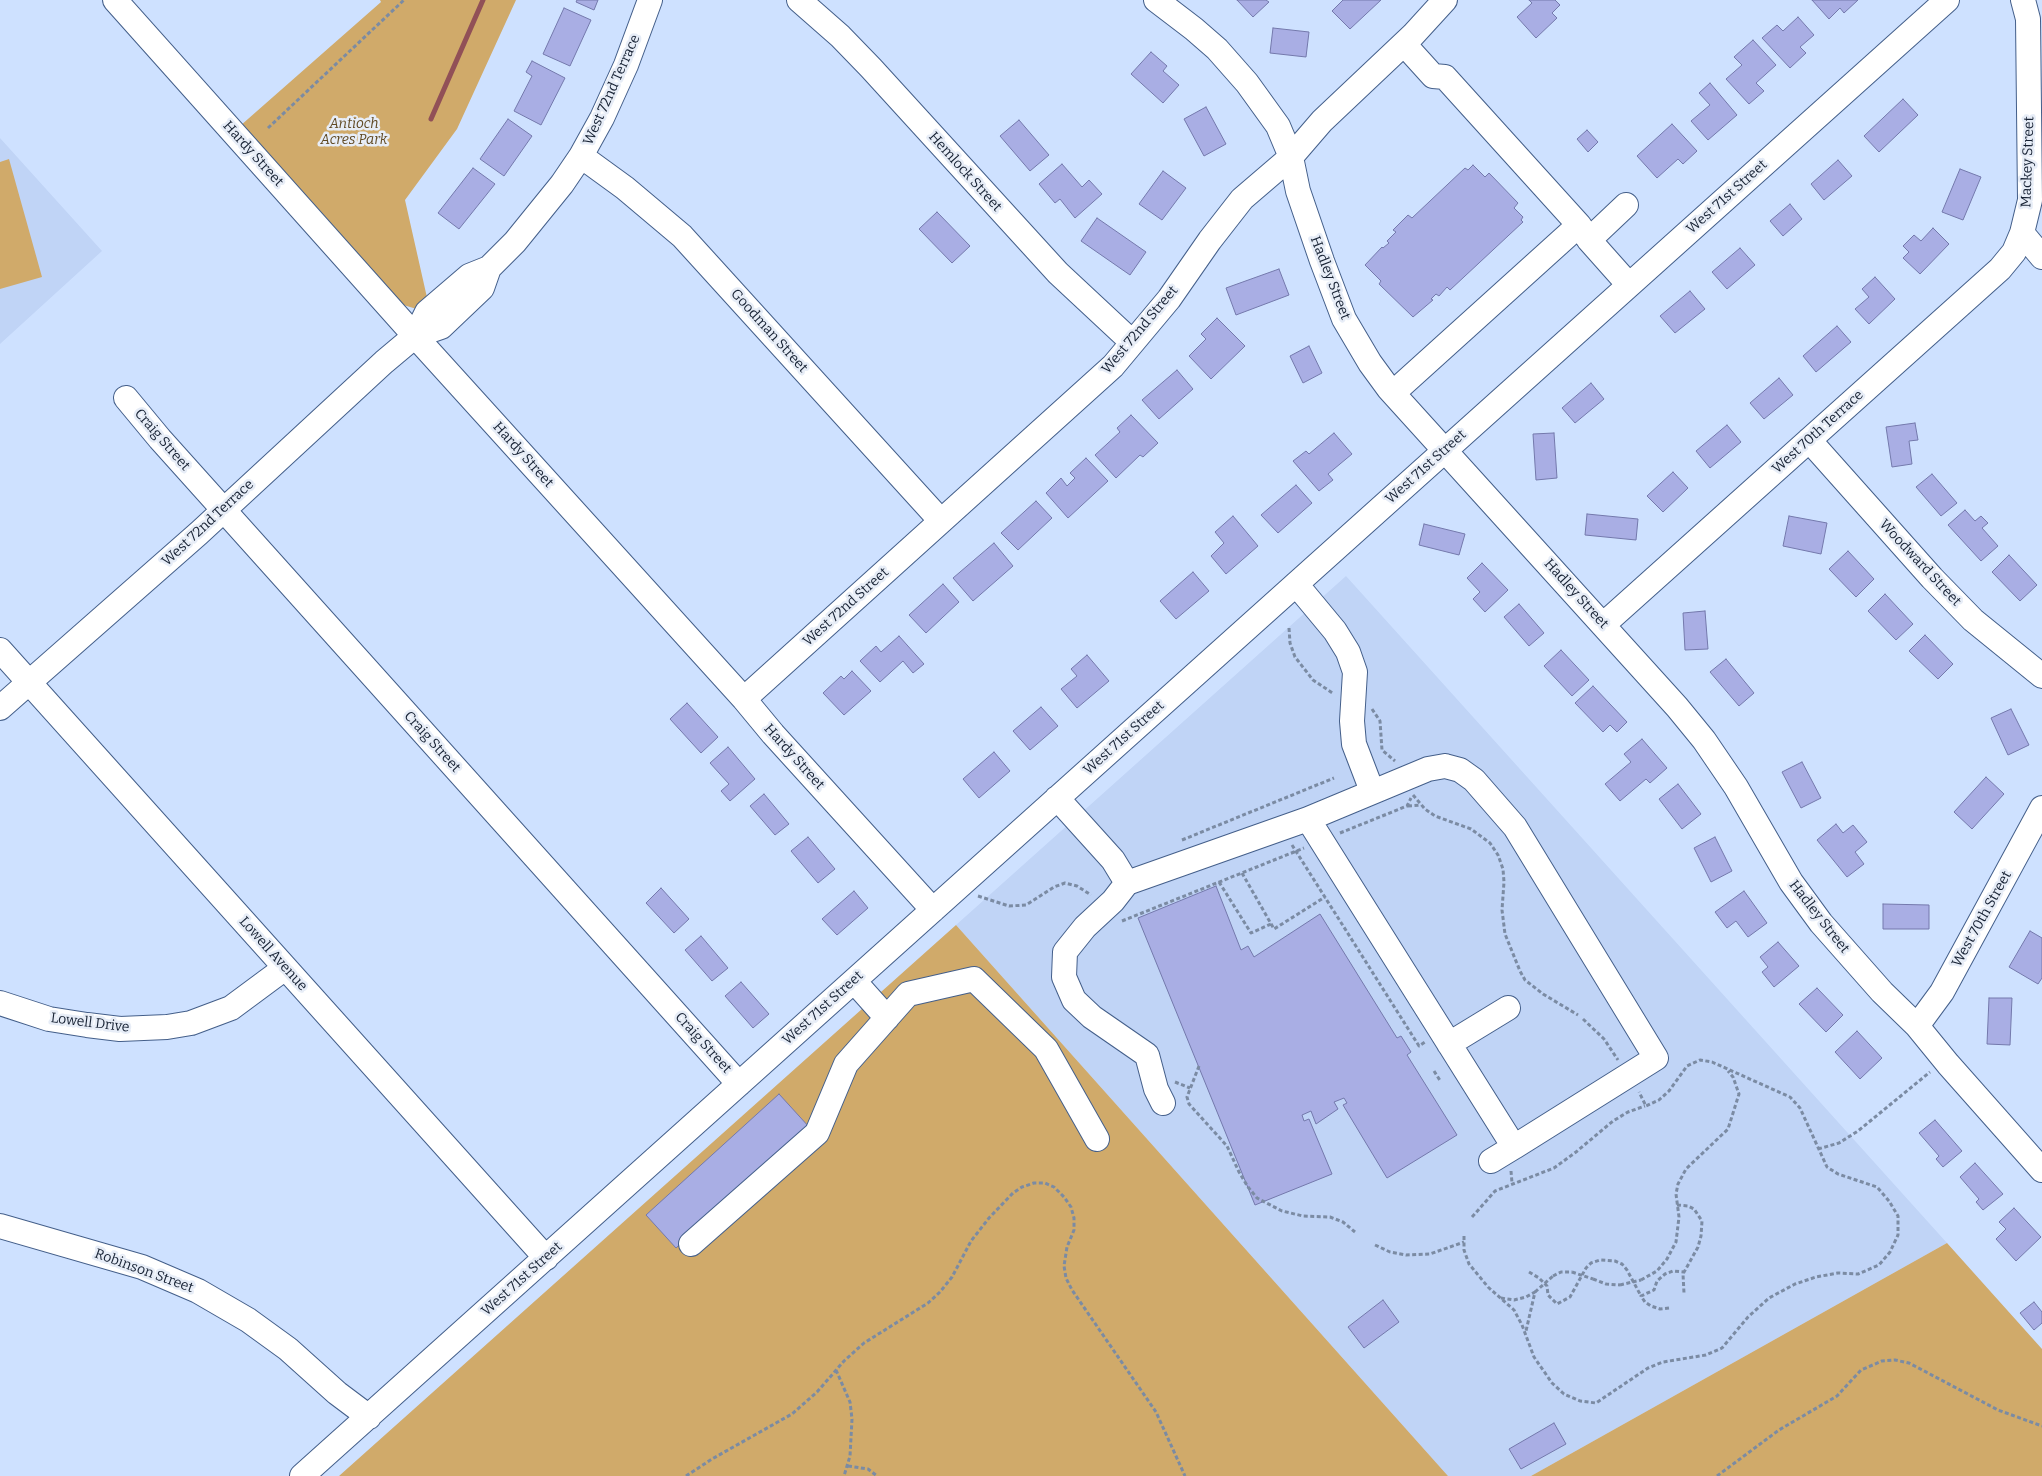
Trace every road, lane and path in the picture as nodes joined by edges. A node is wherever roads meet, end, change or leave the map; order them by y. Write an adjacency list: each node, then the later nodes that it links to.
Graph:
1 (115, 0): 18 (street, Hardy Street)
2 (404, 0): 10 (path)
3 (650, 0): 11 (street, West 72nd Terrace)
4 (800, 0): 19 (street, Hemlock Street)
5 (1156, 0): 12 (street, Hadley Street)
6 (1445, 0): 9 (street, West 72nd Street)
7 (1947, 0): 17 (street, West 71st Street)
8 (2022, 0): 15 (street, Mackey Street)
9 (1404, 44): 12 (street, West 72nd Street); 14 (street)
10 (268, 128)
11 (581, 156): 18 (street, West 72nd Terrace); 25 (street, Goodman Street)
12 (1291, 157): 19 (street, West 72nd Street); 20 (street, Hadley Street)
13 (1626, 205): 14 (street)
14 (1584, 232): 17 (street); 20 (street)
15 (2022, 233): 16 (street); 22 (street, West 70th Terrace)
16 (2042, 257)
17 (1628, 285): 23 (street, West 71st Street)
18 (415, 336): 24 (street, West 72nd Terrace); 33 (street, Hardy Street)
19 (1132, 342): 25 (street, West 72nd Street)
20 (1393, 393): 23 (street, Hadley Street)
21 (126, 398): 24 (street, Craig Street)
22 (1809, 440): 27 (street, West 70th Terrace); 30 (street, Woodward Street)
23 (1445, 450): 26 (street, West 71st Street); 27 (street, Hadley Street)
24 (223, 509): 31 (street, West 72nd Terrace); 77 (street, Craig Street)
25 (941, 521): 33 (street, West 72nd Street)
26 (1296, 584): 39 (street); 41 (street, West 71st Street)
27 (1604, 624): 68 (street, Hadley Street)
28 (1289, 628): 32 (path)
29 (0, 650): 31 (street, Lowell Avenue)
30 (2042, 676)
31 (29, 682): 35 (street, West 72nd Terrace); 61 (street, Lowell Avenue)
32 (1343, 698)
33 (744, 699): 58 (street, Hardy Street)
34 (1370, 707): 36 (path)
35 (0, 708)
36 (1395, 761)
37 (1334, 778): 42 (path)
38 (1408, 788): 40 (path)
39 (1372, 791): 47 (street); 83 (street)
40 (1413, 794): 43 (path); 44 (path)
41 (1057, 798): 54 (street); 58 (street, West 71st Street)
42 (1272, 804): 46 (path); 49 (path)
43 (1421, 804): 44 (path); 65 (path)
44 (1407, 806): 48 (path)
45 (2042, 808): 68 (street, West 70th Street)
46 (1274, 809)
47 (1308, 819): 54 (street); 69 (street)
48 (1332, 836)
49 (1177, 842)
50 (1312, 845): 51 (path)
51 (1296, 851): 52 (path); 57 (path)
52 (1242, 873): 53 (path); 60 (path)
53 (1219, 882): 59 (path); 60 (path)
54 (1127, 883): 80 (street)
55 (975, 895): 56 (path)
56 (1093, 896)
57 (1324, 897): 60 (path); 69 (path)
58 (933, 910): 62 (street, West 71st Street)
59 (1115, 917)
60 (1271, 924)
61 (285, 968): 63 (street, Lowell Drive); 95 (street, Lowell Avenue)
62 (854, 981): 66 (street); 77 (street, West 71st Street)
63 (0, 1003)
64 (1508, 1008): 69 (street)
65 (1578, 1015)
66 (887, 1018): 82 (street); 93 (street)
67 (1583, 1019): 70 (path)
68 (1917, 1026): 71 (street, Hadley Street)
69 (1441, 1040): 83 (street)
70 (1612, 1050)
71 (1945, 1060): 84 (path); 86 (street, Hadley Street)
72 (1199, 1066): 78 (path)
73 (1726, 1068): 81 (path); 84 (path); 87 (path)
74 (1434, 1071): 76 (path)
75 (1176, 1082): 78 (path)
76 (1441, 1082)
77 (739, 1084): 95 (street, West 71st Street)
78 (1190, 1088): 90 (path)
79 (1641, 1095): 81 (path)
80 (1163, 1103)
81 (1646, 1106): 88 (path)
82 (1098, 1139)
83 (1514, 1147): 85 (street)
84 (1818, 1149): 103 (path)
85 (1491, 1161)
86 (2042, 1170)
87 (1678, 1205): 97 (path); 98 (path, bridge)
88 (1472, 1217)
89 (0, 1226): 105 (street, Robinson Street)
90 (1355, 1232)
91 (1464, 1236): 92 (path)
92 (1464, 1242): 94 (path); 101 (path)
93 (691, 1244)
94 (1375, 1245)
95 (546, 1258): 105 (street, West 71st Street)
96 (1529, 1272): 100 (path)
97 (1684, 1272): 99 (path); 100 (path)
98 (1535, 1292): 101 (path); 103 (path)
99 (1684, 1293)
100 (1641, 1296): 102 (path)
101 (1501, 1298): 103 (path)
102 (1669, 1308)
103 (1526, 1333)
104 (836, 1370): 107 (path); 109 (path); 112 (path)
105 (369, 1416): 108 (street, West 71st Street)
106 (2042, 1426): 113 (path)
107 (848, 1466): 110 (path); 111 (path)
108 (302, 1476)
109 (686, 1476)
110 (844, 1476)
111 (877, 1476)
112 (1185, 1476)
113 (1717, 1476)

